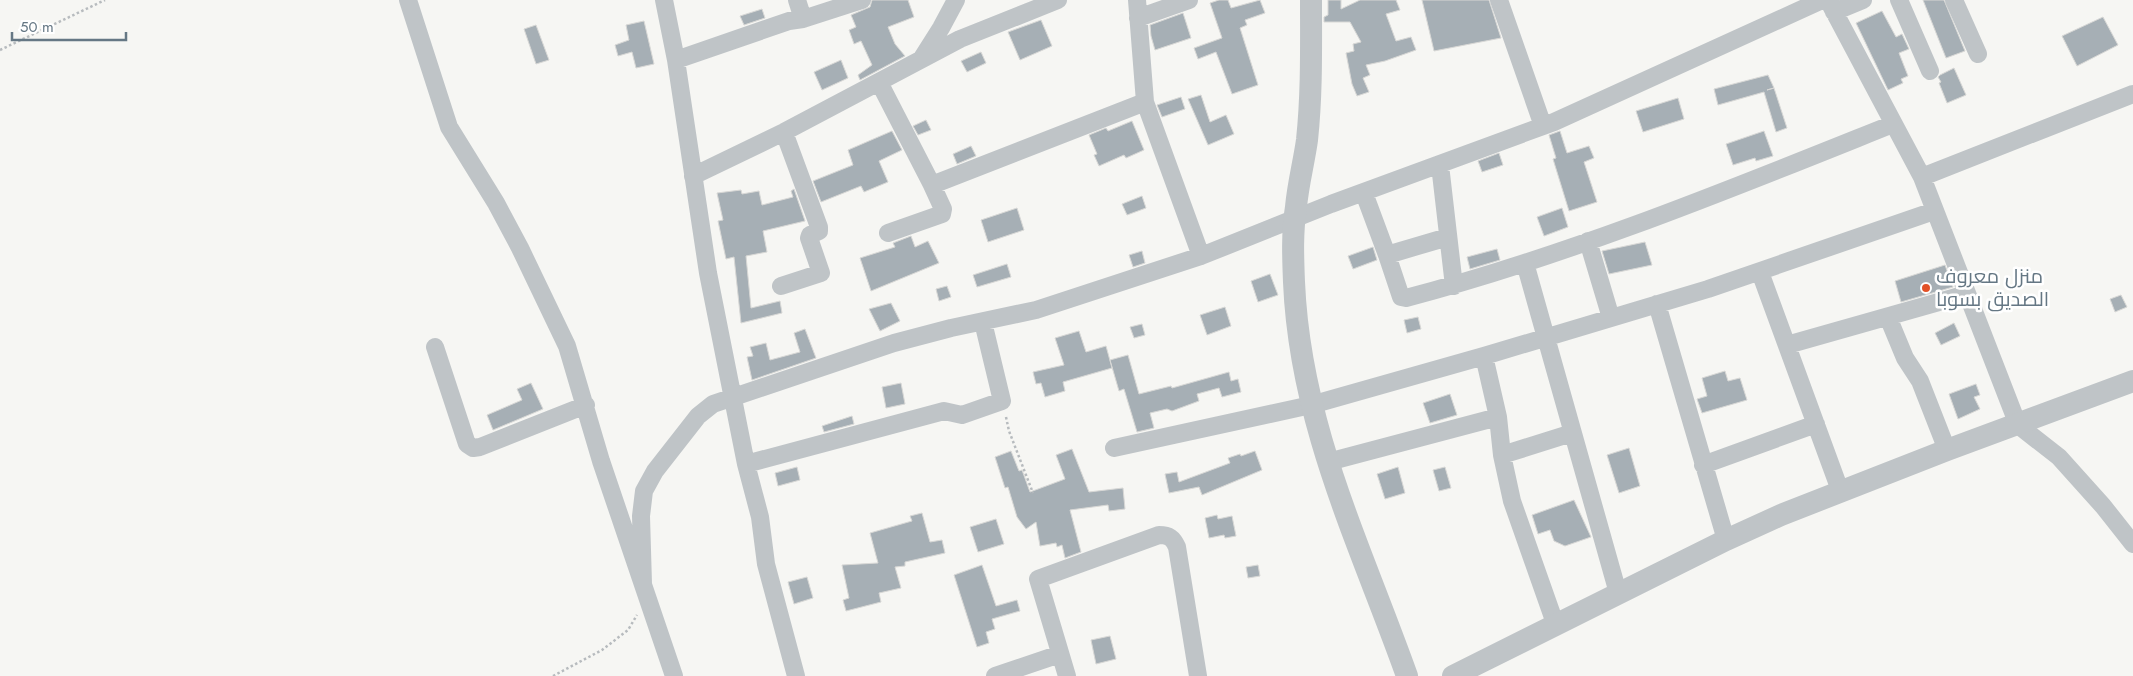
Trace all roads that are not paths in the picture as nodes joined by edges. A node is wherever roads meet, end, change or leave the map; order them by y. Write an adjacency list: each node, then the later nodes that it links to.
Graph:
1 (408, 0): 54 (street)
2 (664, 0): 18 (street)
3 (797, 0): 16 (street)
4 (862, 0): 16 (street)
5 (956, 0): 19 (street)
6 (1058, 0): 19 (street)
7 (1137, 0): 15 (street)
8 (1189, 0): 15 (street)
9 (1311, 0): 33 (street)
10 (1499, 0): 25 (street)
11 (1863, 0): 14 (street)
12 (1899, 0): 20 (street)
13 (1954, 0): 17 (street)
14 (1828, 4): 24 (street); 25 (street)
15 (1138, 18): 23 (street)
16 (803, 20): 18 (street)
17 (1978, 54)
18 (676, 60): 28 (street)
19 (920, 60): 21 (street)
20 (1930, 71)
21 (879, 82): 26 (street); 30 (street)
22 (2133, 94): 29 (street)
23 (1145, 102): 30 (street); 38 (street)
24 (1893, 124): 29 (street); 36 (street)
25 (1543, 126): 27 (street)
26 (784, 132): 28 (street); 41 (street)
27 (1440, 165): 31 (street); 35 (street)
28 (693, 176): 53 (street)
29 (1922, 177): 32 (street)
30 (932, 185): 34 (street)
31 (1364, 192): 33 (street); 37 (street)
32 (1934, 211): 40 (street); 43 (street)
33 (1294, 220): 38 (street); 55 (street)
34 (888, 233)
35 (1448, 237): 37 (street); 42 (street)
36 (1588, 241): 39 (street); 46 (street)
37 (1388, 255): 42 (street)
38 (1201, 256): 47 (street)
39 (1525, 262): 42 (street); 48 (street)
40 (1760, 272): 44 (street); 49 (street)
41 (781, 286)
42 (1454, 286)
43 (1967, 294): 45 (street); 58 (street)
44 (1657, 304): 46 (street); 65 (street)
45 (1888, 317): 49 (street); 61 (street)
46 (1611, 318): 48 (street)
47 (983, 322): 53 (street); 64 (street)
48 (1546, 337): 51 (street); 59 (street)
49 (1787, 345): 57 (street)
50 (435, 347): 54 (street)
51 (1484, 356): 55 (street); 56 (street)
52 (2133, 381): 58 (street)
53 (732, 396): 64 (street); 69 (street)
54 (586, 405): 69 (street)
55 (1311, 405): 60 (street); 63 (street)
56 (1498, 417): 62 (street); 63 (street)
57 (1816, 424): 65 (street); 66 (street)
58 (2018, 425): 61 (street); 68 (street)
59 (1572, 433): 62 (street); 70 (street)
60 (1114, 448)
61 (1948, 450): 66 (street)
62 (1502, 455): 71 (street)
63 (1328, 462): 78 (street)
64 (746, 464): 74 (street)
65 (1703, 465): 67 (street)
66 (1841, 493): 67 (street)
67 (1726, 540): 70 (street)
68 (2133, 544)
69 (643, 584): 73 (street)
70 (1618, 593): 71 (street)
71 (1556, 626): 79 (street)
72 (1060, 654): 75 (street); 76 (street); 77 (street)
73 (674, 676)
74 (796, 676)
75 (995, 676)
76 (1067, 676)
77 (1198, 676)
78 (1407, 676)
79 (1454, 676)

